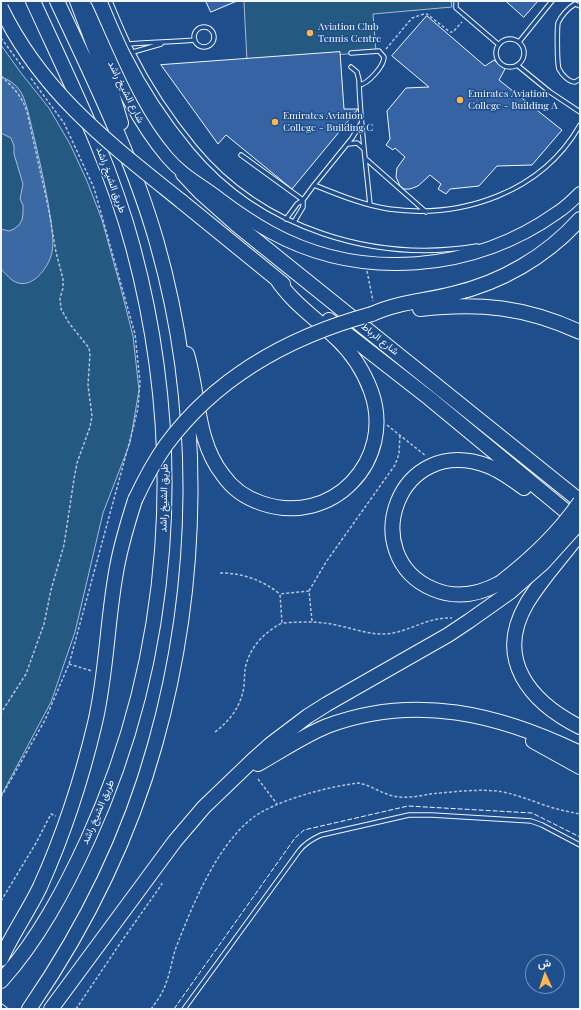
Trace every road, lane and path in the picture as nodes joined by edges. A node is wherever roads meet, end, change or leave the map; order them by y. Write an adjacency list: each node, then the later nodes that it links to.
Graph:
1 (33, 1): 79 (highway, طريق الشيخ راشد)
2 (57, 1): 32 (highway)
3 (77, 1): 32 (highway)
4 (83, 1): 33 (main road, شارع الشيخ راشد)
5 (110, 1): 15 (lane)
6 (456, 1): 10 (lane)
7 (552, 1): 13 (lane)
8 (580, 6): 23 (lane)
9 (1, 8): 43 (highway, شارع الرباط, bridge)
10 (467, 17): 16 (lane); 19 (path)
11 (1, 38): 61 (path)
12 (195, 40): 12 (lane); 14 (lane)
13 (519, 42): 16 (lane); 20 (lane)
14 (162, 43): 15 (lane); 17 (lane)
15 (129, 44): 17 (lane)
16 (498, 44): 20 (lane)
17 (133, 52): 39 (lane)
18 (351, 53): 19 (lane)
19 (382, 53): 24 (lane)
20 (517, 65): 25 (lane)
21 (351, 67): 24 (lane)
22 (1, 76): 63 (path)
23 (580, 79)
24 (359, 85): 26 (lane)
25 (580, 112)
26 (361, 124): 28 (lane); 29 (lane)
27 (580, 125): 38 (lane)
28 (347, 144): 29 (lane); 34 (lane)
29 (364, 150): 31 (lane)
30 (241, 155): 36 (lane)
31 (366, 159): 37 (lane); 38 (lane)
32 (130, 164): 46 (highway)
33 (183, 174): 42 (main road, شارع الشيخ راشد); 51 (highway, شارع الرباط)
34 (314, 185): 36 (lane); 37 (lane)
35 (580, 193): 42 (main road, شارع الشيخ راشد)
36 (304, 200): 39 (lane); 41 (lane)
37 (370, 205): 38 (lane)
38 (426, 212)
39 (286, 218): 41 (lane)
40 (580, 219): 45 (highway)
41 (294, 222): 42 (lane)
42 (508, 240)
43 (276, 278): 48 (highway); 52 (highway, شارع الرباط)
44 (369, 279): 45 (path)
45 (373, 310): 47 (highway); 78 (highway, bridge)
46 (175, 325): 48 (highway); 82 (highway)
47 (580, 332)
48 (377, 416): 49 (path)
49 (400, 435): 50 (path); 56 (path)
50 (436, 464): 52 (highway); 55 (highway)
51 (580, 501): 55 (highway, bridge)
52 (580, 523): 55 (highway, bridge)
53 (580, 533): 65 (highway)
54 (220, 573): 57 (path)
55 (505, 588): 59 (highway)
56 (309, 591): 57 (path); 58 (path)
57 (280, 594): 60 (path)
58 (312, 621): 59 (path); 60 (path)
59 (469, 621): 69 (highway)
60 (282, 623): 66 (path)
61 (69, 664): 62 (path); 71 (path)
62 (93, 672)
63 (1, 713)
64 (498, 722): 67 (highway); 68 (highway); 69 (highway)
65 (580, 727)
66 (215, 732)
67 (580, 753)
68 (580, 767)
69 (237, 777): 83 (highway)
70 (258, 779): 72 (path)
71 (1, 797)
72 (277, 804): 73 (path); 85 (path)
73 (580, 814)
74 (56, 816): 77 (path)
75 (580, 845): 86 (lane)
76 (158, 881): 84 (path)
77 (1, 901)
78 (1, 959)
79 (1, 981)
80 (1, 1006): 81 (lane)
81 (5, 1009)
82 (29, 1009)
83 (51, 1009)
84 (76, 1009)
85 (151, 1009)
86 (184, 1009)

